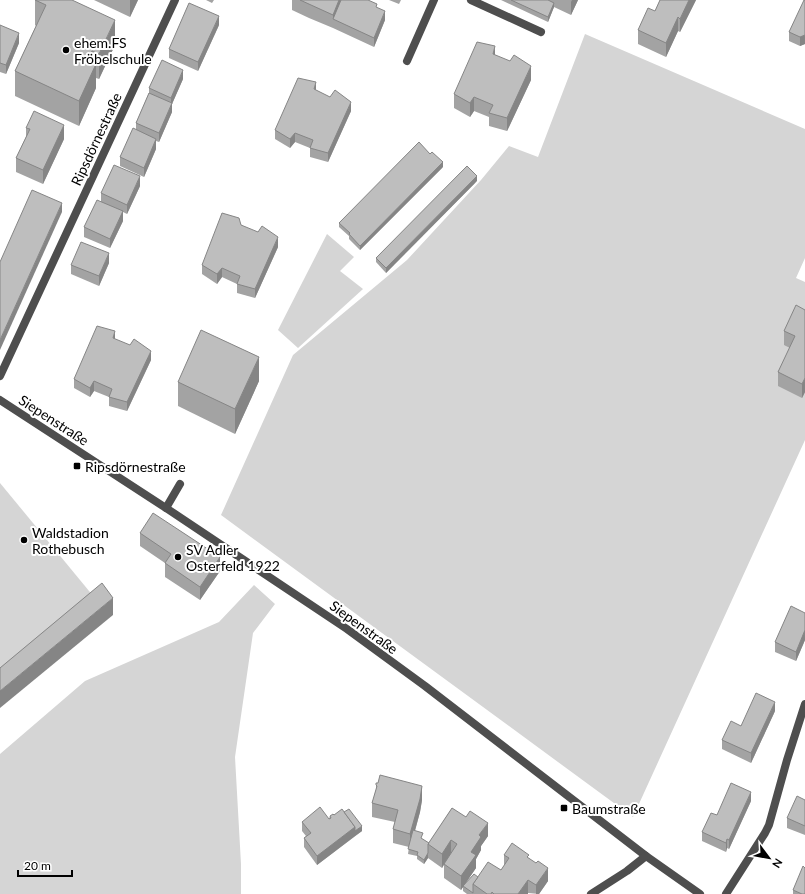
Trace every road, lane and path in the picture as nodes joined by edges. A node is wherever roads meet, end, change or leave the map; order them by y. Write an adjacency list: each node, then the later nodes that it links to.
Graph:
1 (175, 0): 6 (street, Ripsdörnestraße)
2 (434, 0): 5 (street)
3 (472, 0): 4 (street)
4 (541, 32)
5 (407, 61)
6 (0, 376)
7 (0, 400): 9 (street, Siepenstraße)
8 (180, 484): 9 (street)
9 (166, 508): 11 (street, Siepenstraße)
10 (805, 704): 14 (street)
11 (646, 856): 12 (street); 13 (street, Siepenstraße)
12 (591, 894)
13 (700, 894)
14 (726, 894)

